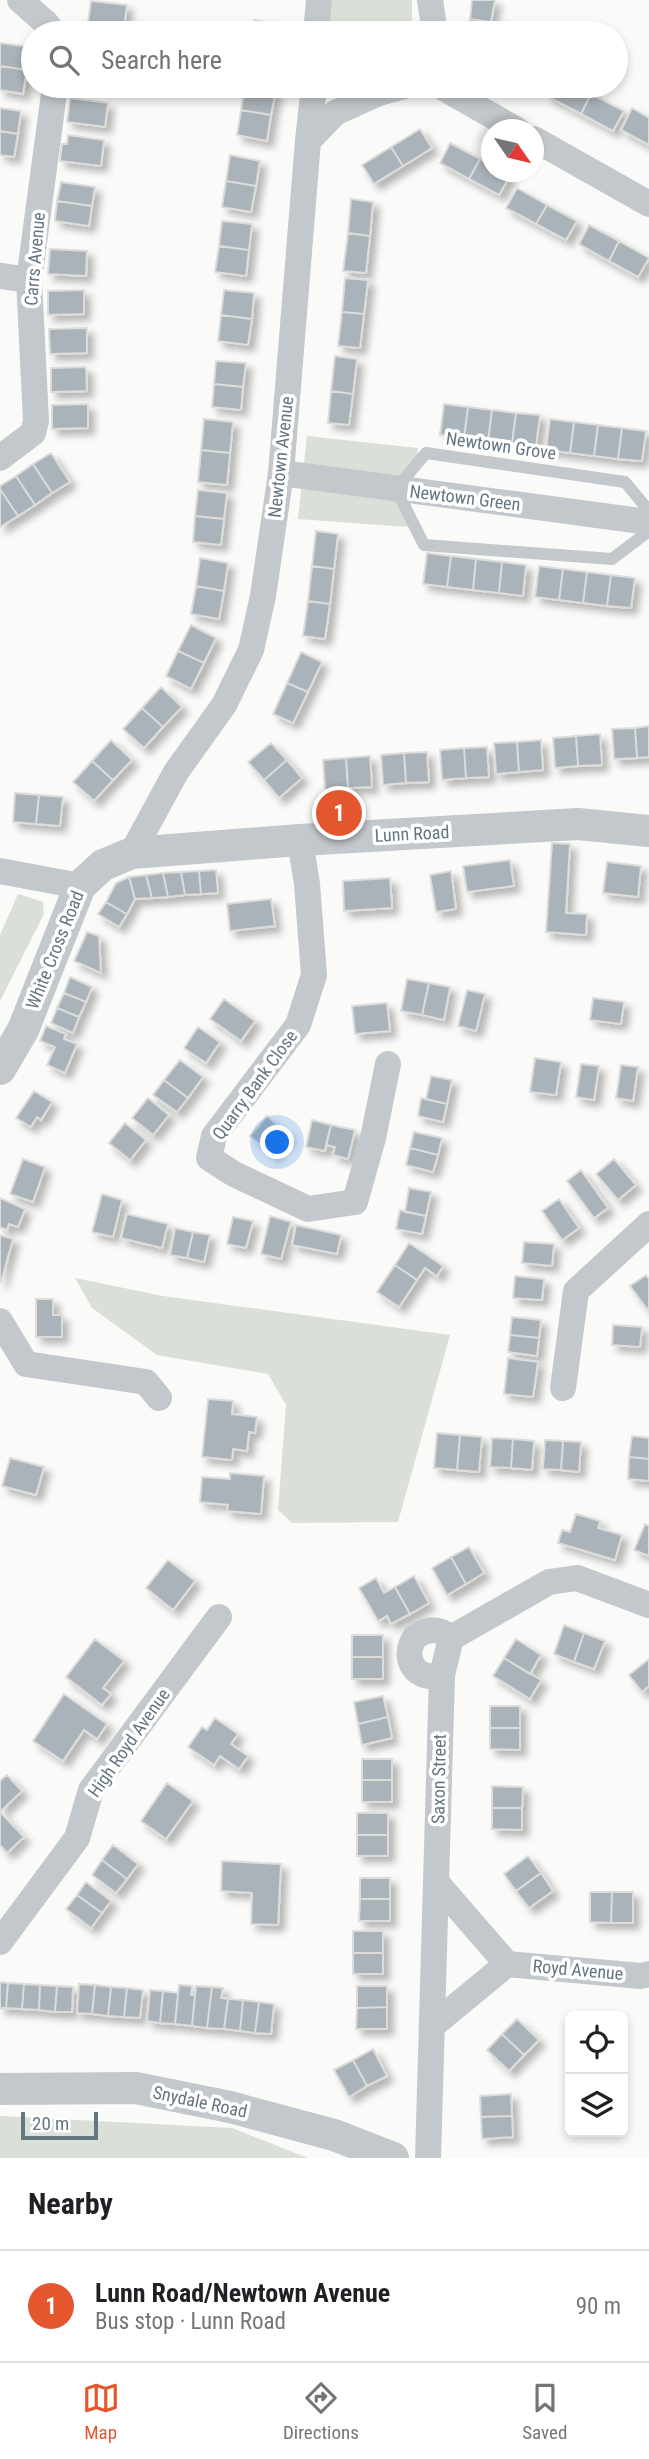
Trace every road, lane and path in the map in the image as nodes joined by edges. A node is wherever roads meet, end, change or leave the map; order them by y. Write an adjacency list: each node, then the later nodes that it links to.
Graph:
1 (20, 0): 4 (street)
2 (319, 0): 5 (street)
3 (430, 0): 6 (street)
4 (44, 21)
5 (317, 21)
6 (433, 21)
7 (53, 98): 16 (street, Carrs Avenue)
8 (313, 98): 12 (street, Newtown Avenue)
9 (368, 98): 12 (street)
10 (461, 98): 11 (street)
11 (498, 119)
12 (308, 141): 18 (street, Newtown Avenue)
13 (544, 145): 14 (street)
14 (649, 204)
15 (0, 276): 16 (street)
16 (29, 280): 17 (street, Carrs Avenue)
17 (0, 458)
18 (281, 473): 19 (street, Newtown Green); 25 (street, Newtown Avenue)
19 (396, 489): 20 (lane, Newtown Grove); 21 (street, Newtown Green); 22 (lane)
20 (649, 511)
21 (649, 522)
22 (649, 531)
23 (649, 831): 24 (street, Lunn Road)
24 (300, 840): 25 (street, Lunn Road); 28 (street, Quarry Bank Close)
25 (132, 853): 27 (street, White Cross Road)
26 (0, 871): 27 (street)
27 (80, 886): 29 (street, White Cross Road)
28 (388, 1064)
29 (0, 1069)
30 (649, 1224): 32 (street)
31 (0, 1321): 33 (street)
32 (563, 1388)
33 (159, 1398)
34 (649, 1605): 36 (street)
35 (219, 1617): 39 (street, High Royd Avenue)
36 (451, 1638): 37 (street, Saxon Street); 37 (street)
37 (442, 1675): 38 (street, Saxon Street)
38 (436, 1882): 40 (street); 42 (street, Saxon Street)
39 (0, 1942)
40 (507, 1964): 41 (street, Royd Avenue); 42 (street)
41 (649, 1974)
42 (432, 2026): 45 (street, Saxon Street)
43 (0, 2089): 44 (street, Snydale Road)
44 (393, 2158)
45 (428, 2158)

